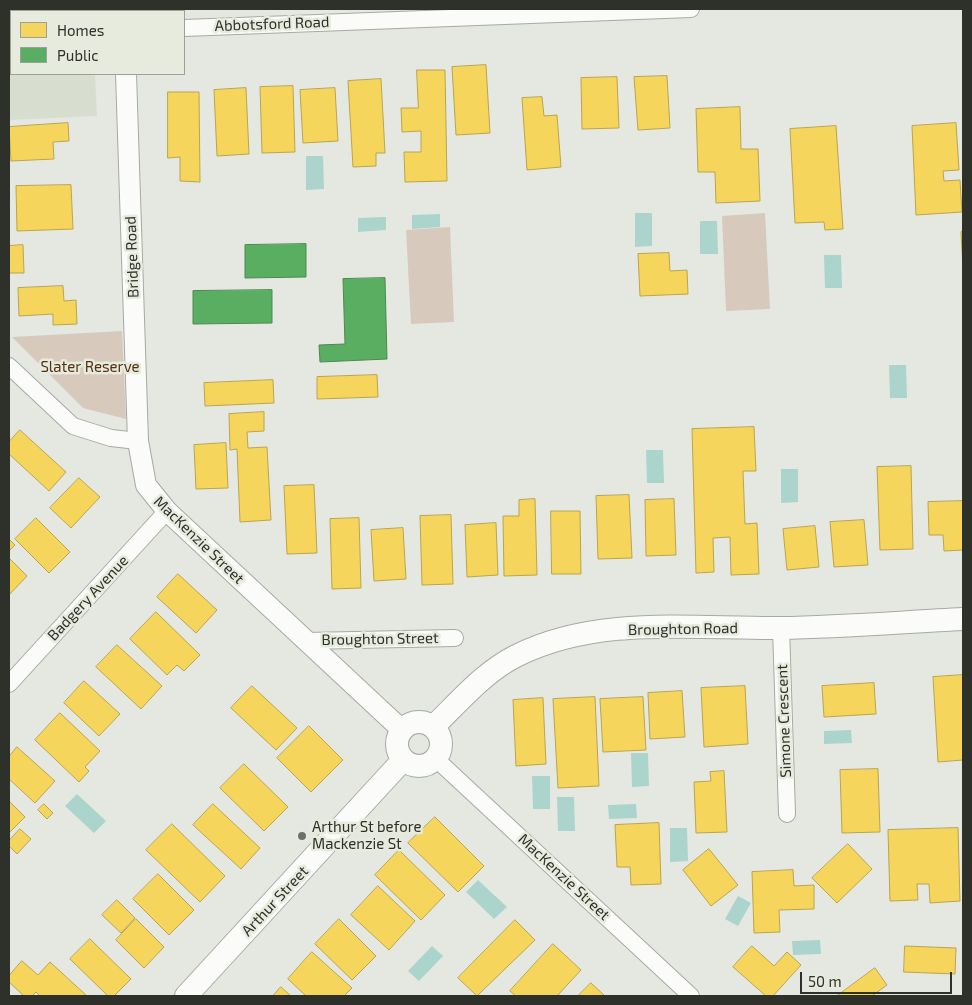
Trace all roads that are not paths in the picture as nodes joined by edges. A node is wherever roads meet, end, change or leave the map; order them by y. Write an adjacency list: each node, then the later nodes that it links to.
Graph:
1 (691, 9): 2 (street, Abbotsford Road)
2 (185, 28)
3 (126, 75): 5 (street, Bridge Road)
4 (9, 366): 5 (street)
5 (138, 441): 6 (street, MacKenzie Street)
6 (167, 511): 10 (street, MacKenzie Street); 11 (street, Badgery Avenue)
7 (963, 619): 8 (main road, Broughton Road)
8 (781, 628): 12 (main road, Broughton Road); 16 (street, Simone Crescent)
9 (454, 638): 10 (street, Broughton Street)
10 (305, 640): 13 (street, MacKenzie Street)
11 (9, 684)
12 (433, 727): 13 (main road); 14 (main road)
13 (402, 730): 15 (main road)
14 (436, 759): 15 (main road); 18 (street, MacKenzie Street)
15 (403, 760): 17 (main road, Arthur Street)
16 (787, 814)
17 (186, 996)
18 (691, 996)

